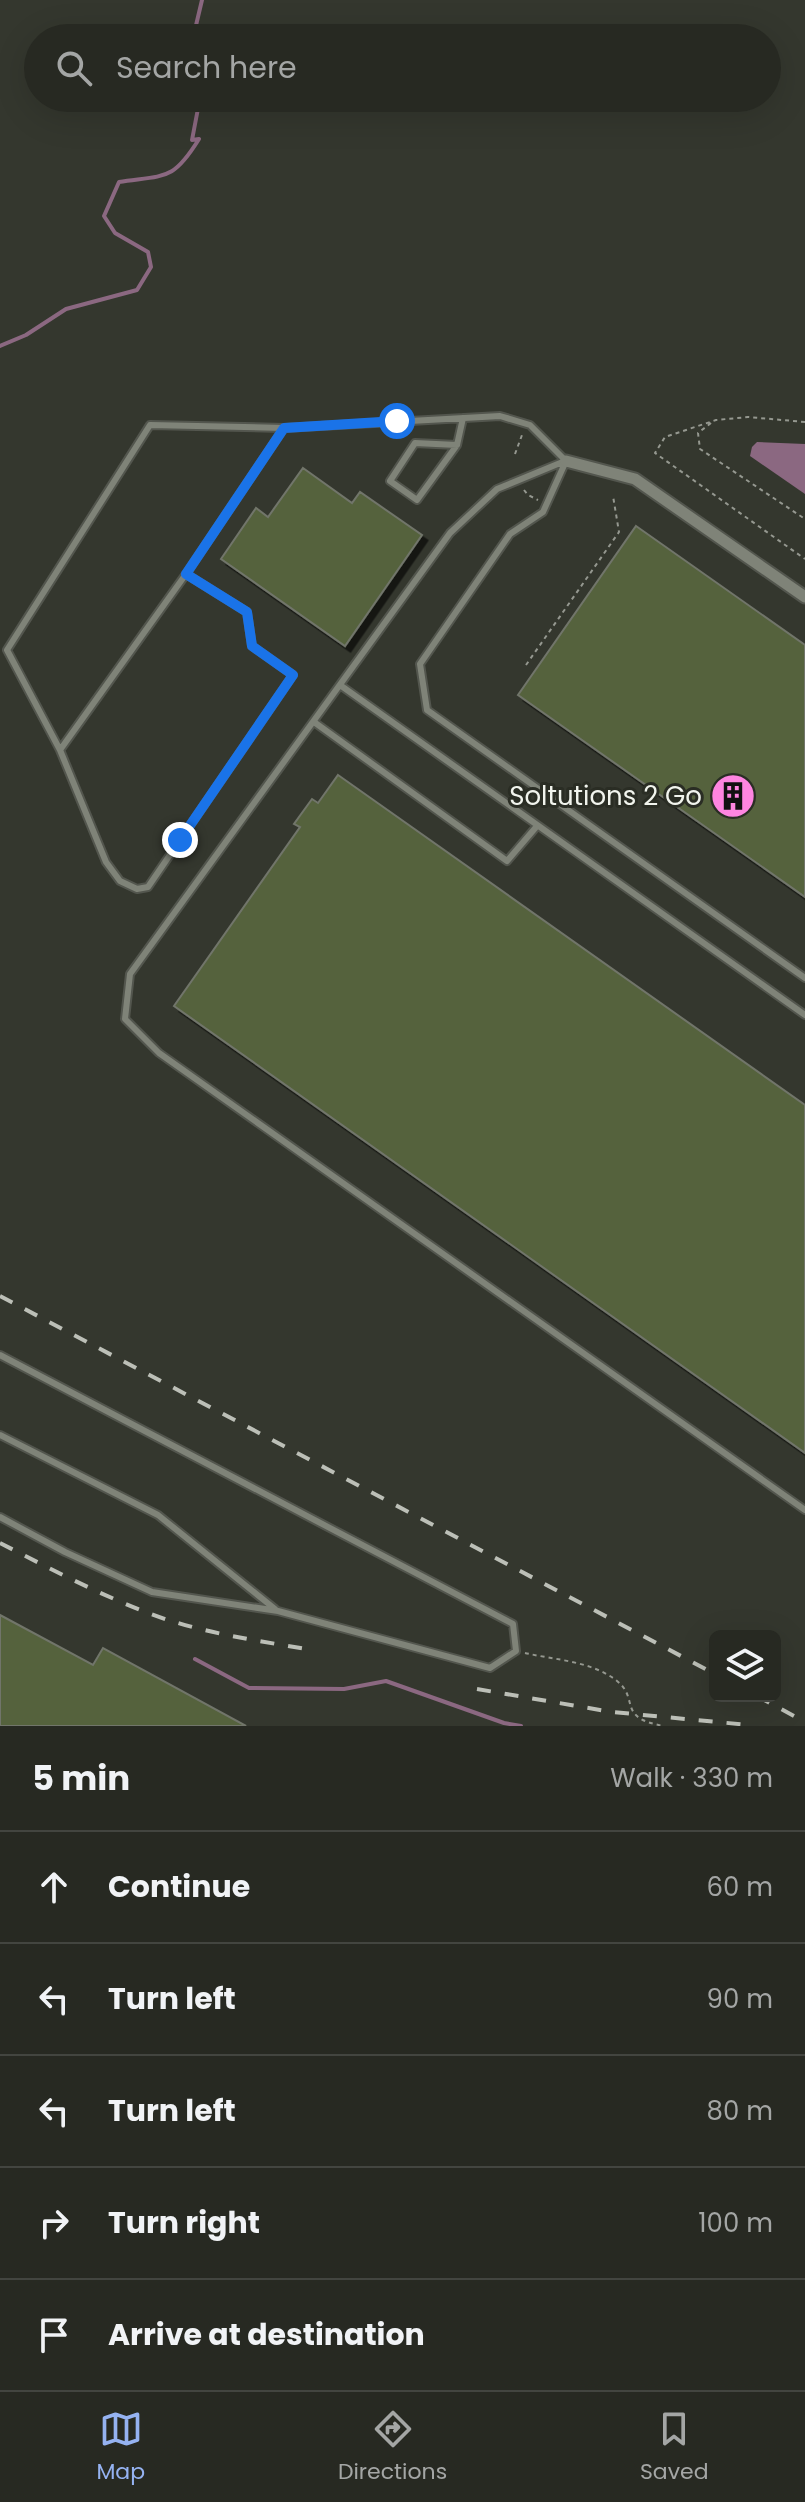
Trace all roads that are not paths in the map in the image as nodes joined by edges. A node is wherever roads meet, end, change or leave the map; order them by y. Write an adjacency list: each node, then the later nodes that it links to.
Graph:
1 (463, 418): 2 (lane); 3 (lane); 4 (lane)
2 (284, 428): 5 (lane); 9 (lane)
3 (457, 445): 3 (lane)
4 (566, 461): 6 (street); 7 (lane); 11 (lane)
5 (186, 574): 9 (lane); 9 (lane)
6 (805, 597)
7 (340, 685): 8 (lane); 10 (lane)
8 (314, 722): 10 (lane); 15 (lane)
9 (60, 750)
10 (537, 826): 12 (lane)
11 (805, 978)
12 (805, 1015)
13 (0, 1355): 17 (lane)
14 (0, 1435): 17 (lane)
15 (805, 1510)
16 (0, 1517): 17 (lane)
17 (278, 1611)

